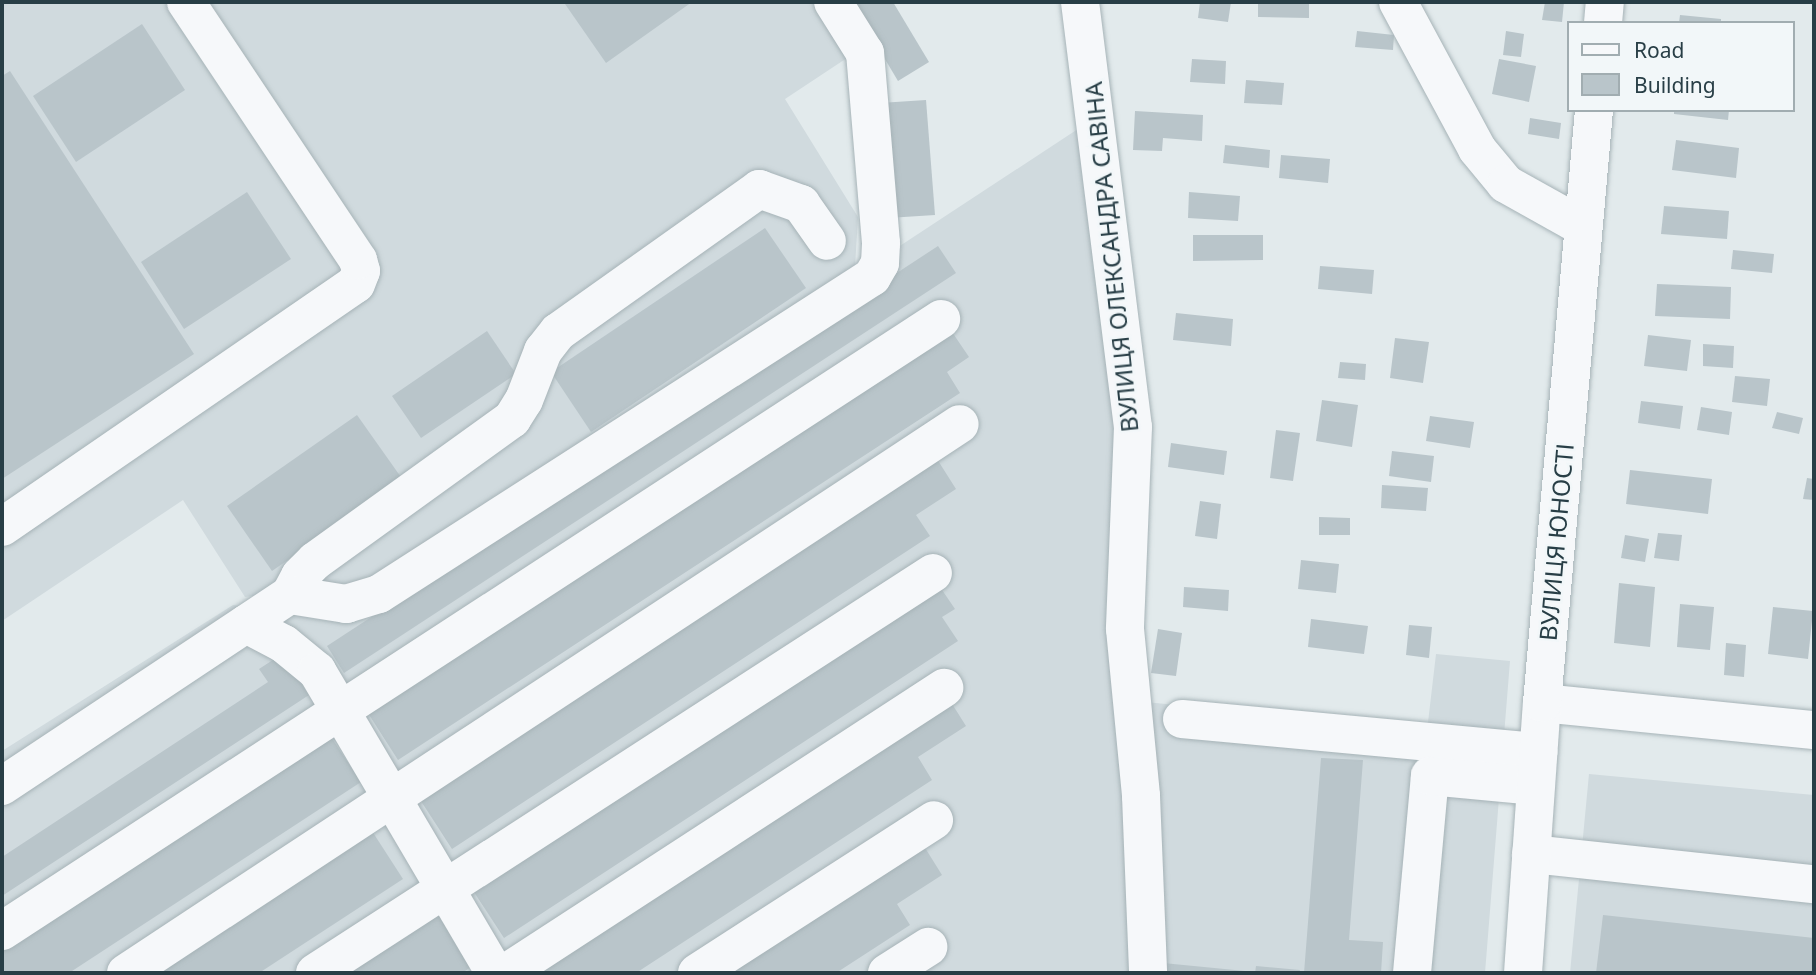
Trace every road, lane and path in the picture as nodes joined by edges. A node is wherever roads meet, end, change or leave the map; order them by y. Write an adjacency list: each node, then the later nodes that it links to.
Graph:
1 (186, 2): 12 (street)
2 (833, 2): 14 (street)
3 (1080, 2): 36 (street, ВУЛИЦЯ ОЛЕКСАНДРА САВІНА)
4 (1398, 2): 8 (street)
5 (1605, 2): 6 (street)
6 (1603, 21)
7 (1594, 112): 8 (street, ВУЛИЦЯ ЮНОСТІ)
8 (1583, 227): 17 (street, ВУЛИЦЯ ЮНОСТІ)
9 (827, 241): 14 (street)
10 (941, 319): 18 (street)
11 (960, 424): 23 (street)
12 (2, 527)
13 (933, 573): 27 (street)
14 (290, 595): 15 (street)
15 (246, 624): 18 (street); 22 (street)
16 (944, 688): 33 (street)
17 (1542, 703): 20 (street); 21 (street, ВУЛИЦЯ ЮНОСТІ)
18 (340, 710): 23 (street); 28 (street)
19 (1182, 719): 21 (street)
20 (1814, 730)
21 (1537, 769): 25 (street, ВУЛИЦЯ ЮНОСТІ); 37 (street)
22 (2, 786)
23 (393, 800): 27 (street); 30 (street)
24 (934, 820): 34 (street)
25 (1531, 854): 26 (street); 38 (street, ВУЛИЦЯ ЮНОСТІ)
26 (1814, 884)
27 (445, 889): 31 (street); 32 (street)
28 (2, 930)
29 (928, 947): 35 (street)
30 (126, 973)
31 (315, 973)
32 (495, 973)
33 (506, 973)
34 (697, 973)
35 (887, 973)
36 (1148, 973)
37 (1412, 973)
38 (1523, 973)

